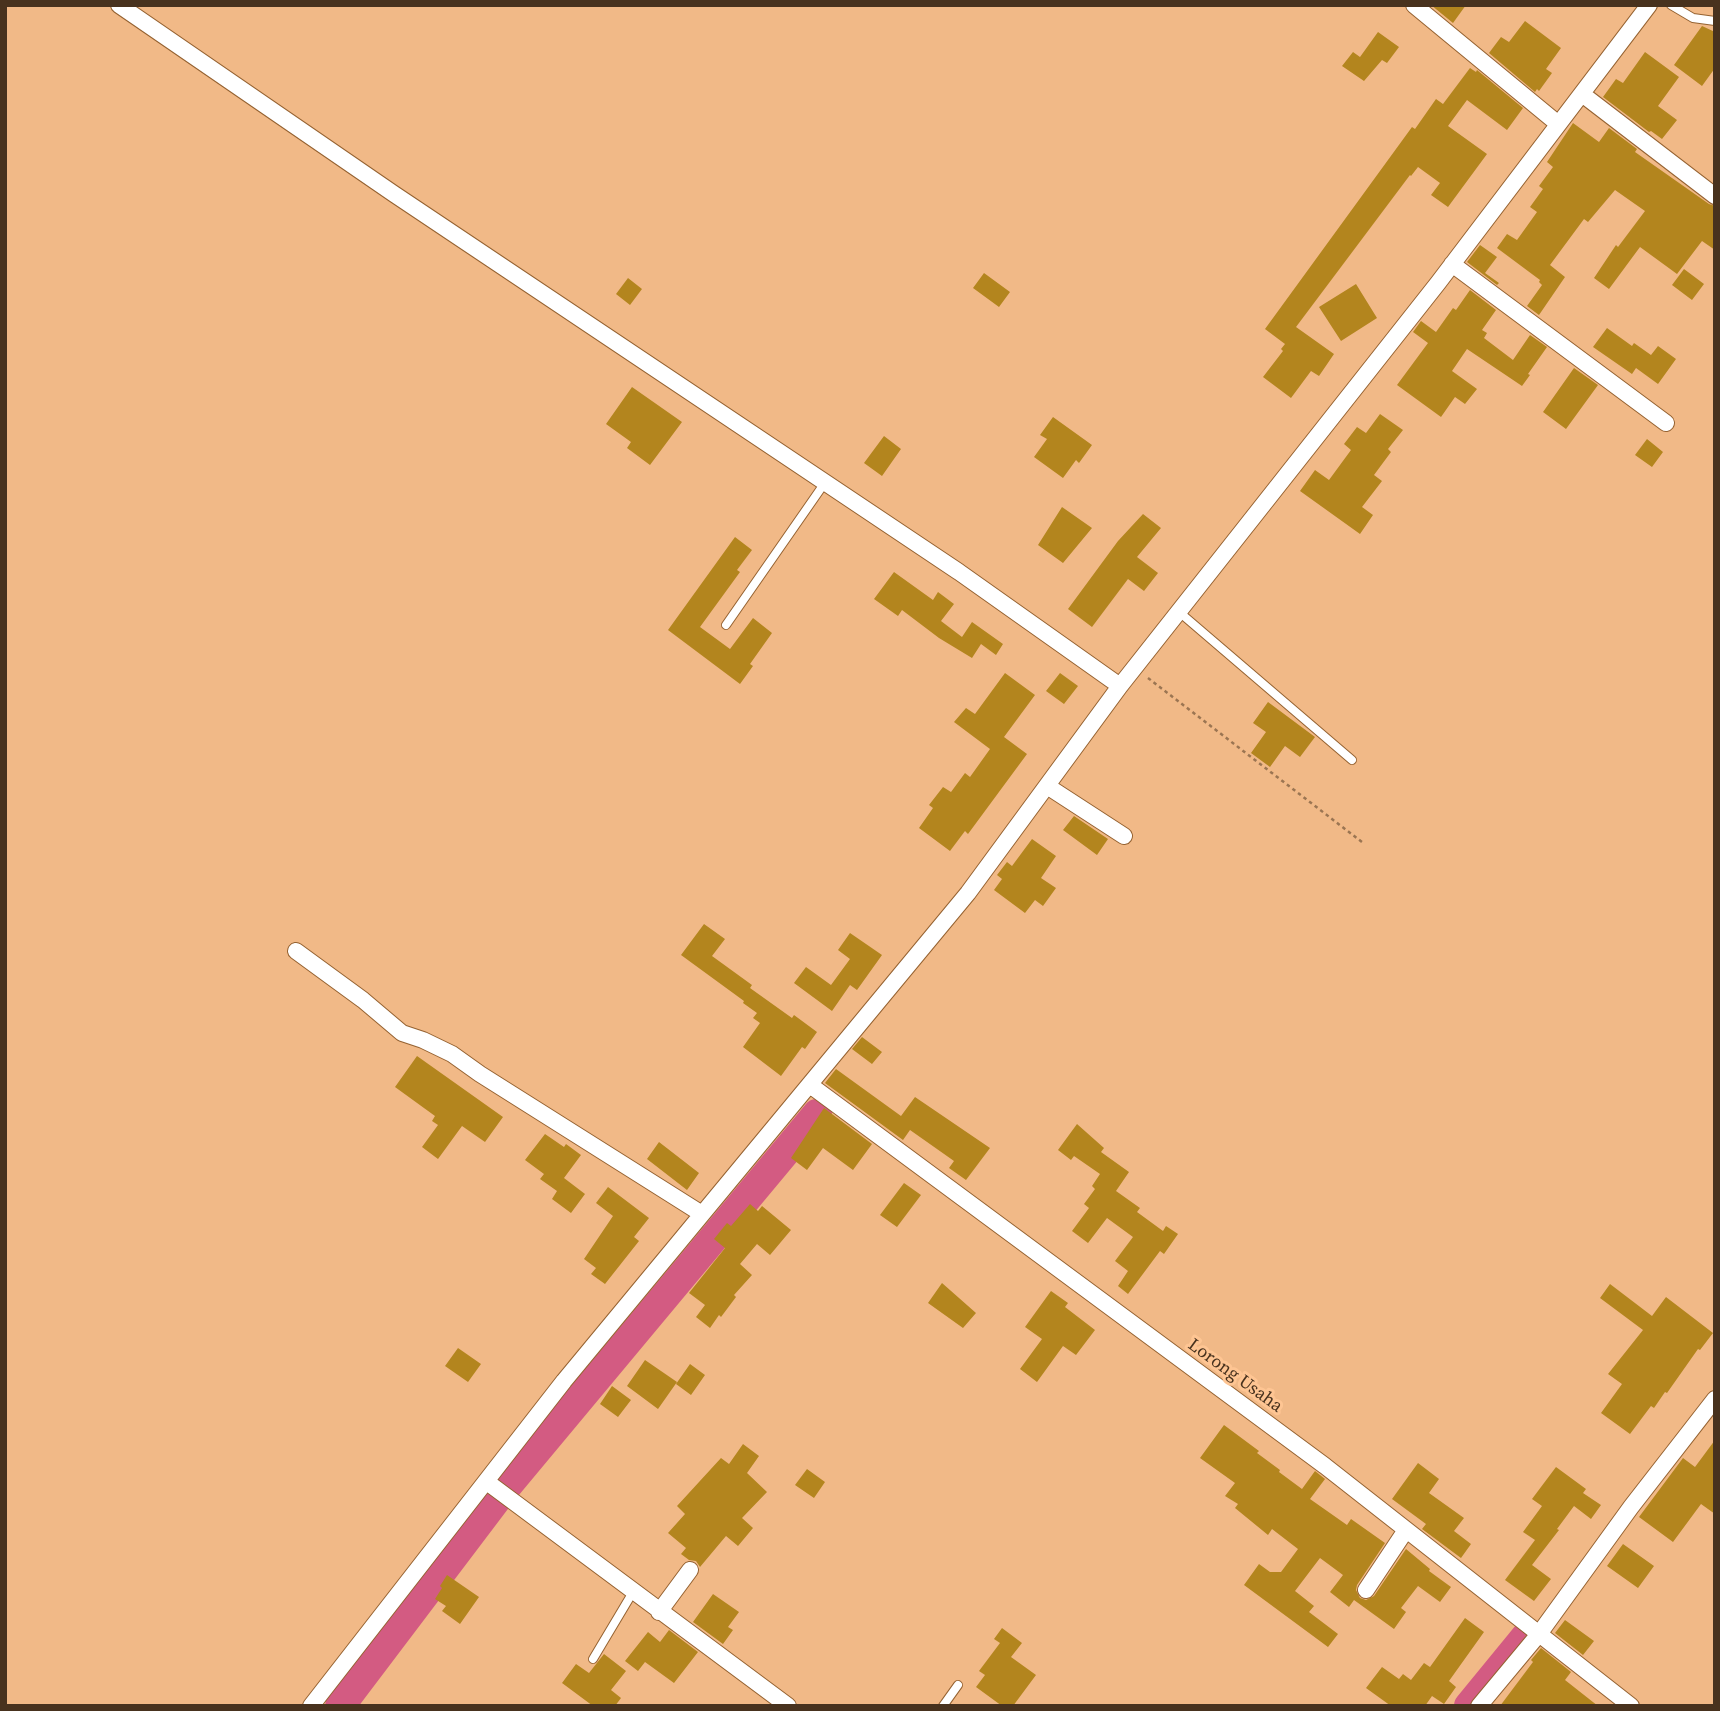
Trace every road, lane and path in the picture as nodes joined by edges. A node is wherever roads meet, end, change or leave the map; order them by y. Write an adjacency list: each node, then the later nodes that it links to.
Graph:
1 (119, 5): 11 (street)
2 (1414, 5): 7 (street)
3 (1649, 5): 6 (street)
4 (1671, 5): 5 (lane)
5 (1715, 21)
6 (1582, 94): 7 (street); 8 (street)
7 (1557, 123): 9 (street)
8 (1715, 196)
9 (1452, 264): 10 (street); 12 (street)
10 (1666, 423)
11 (824, 484): 13 (lane); 15 (street)
12 (1178, 611): 14 (street); 16 (lane)
13 (726, 625)
14 (1134, 667): 15 (street); 19 (path)
15 (1120, 686): 17 (street)
16 (1352, 760)
17 (1047, 786): 18 (street); 21 (street)
18 (1125, 836)
19 (1362, 842)
20 (296, 951): 22 (street)
21 (810, 1085): 22 (street); 25 (street, Lorong Usaha)
22 (702, 1214): 24 (street)
23 (1715, 1399): 30 (street)
24 (491, 1484): 28 (street); 33 (street)
25 (1406, 1530): 27 (street); 30 (street, Lorong Usaha)
26 (690, 1570): 29 (street)
27 (1366, 1590)
28 (633, 1592): 29 (street); 31 (lane)
29 (659, 1612): 34 (street)
30 (1539, 1634): 36 (street); 37 (street, Lorong Usaha)
31 (593, 1659)
32 (958, 1685): 35 (lane)
33 (311, 1706)
34 (788, 1706)
35 (943, 1706)
36 (1479, 1706)
37 (1631, 1706)

